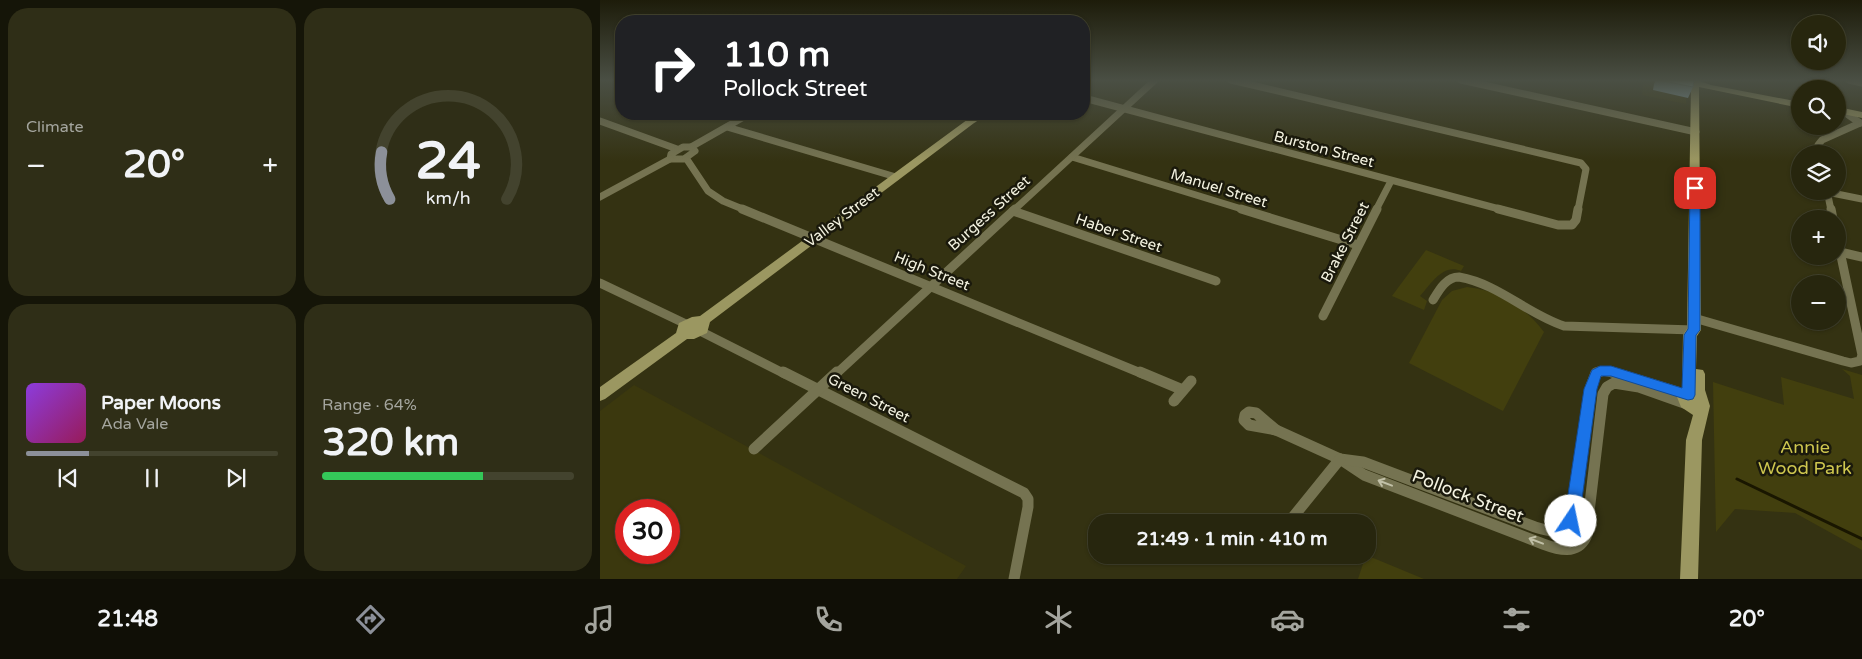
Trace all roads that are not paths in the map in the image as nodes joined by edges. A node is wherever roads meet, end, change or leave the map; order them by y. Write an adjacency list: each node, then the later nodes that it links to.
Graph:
1 (1117, 107): 5 (street, Burston Street)
2 (1345, 107): 20 (street, Burston Street)
3 (1583, 107): 12 (street)
4 (1693, 107): 12 (street)
5 (1124, 109): 16 (street, Burgess Street); 20 (street, Burston Street)
6 (1846, 113): 7 (street)
7 (1862, 118): 13 (street)
8 (739, 120): 11 (street)
9 (973, 120): 19 (street, Valley Street)
10 (600, 121): 15 (street)
11 (727, 127): 14 (street); 19 (street)
12 (1696, 132): 35 (street)
13 (1818, 145)
14 (691, 147): 15 (street); 17 (street)
15 (677, 149): 18 (street)
16 (1072, 157): 24 (street, Burgess Street); 26 (street, Manuel Street)
17 (686, 158): 18 (street); 25 (street, High Street)
18 (670, 159): 22 (street)
19 (896, 177): 25 (street, Valley Street)
20 (1391, 181): 26 (street, Brake Street)
21 (1846, 196): 23 (street)
22 (600, 197)
23 (1862, 200)
24 (1012, 211): 30 (street, Haber Street); 32 (street, Burgess Street)
25 (814, 238): 32 (street, High Street); 36 (street, Valley Street)
26 (1358, 245): 34 (street, Brake Street)
27 (1846, 253): 28 (street)
28 (1862, 257)
29 (1843, 265): 35 (street)
30 (1216, 281)
31 (600, 283): 37 (street)
32 (931, 286): 41 (street, Burgess Street); 42 (street, High Street)
33 (1433, 300): 35 (street)
34 (1323, 316)
35 (1694, 324): 47 (street)
36 (701, 326): 37 (street); 41 (street, Green Street)
37 (685, 330): 44 (street)
38 (1594, 377): 40 (street); 43 (street); 45 (street)
39 (1191, 381): 42 (street)
40 (1608, 386): 43 (street); 48 (street, Pollock Street)
41 (819, 389): 52 (street, Burgess Street); 58 (street, Green Street)
42 (1183, 390): 46 (street)
43 (1658, 390): 47 (street)
44 (603, 395)
45 (1589, 399): 48 (street); 50 (street)
46 (1174, 401)
47 (1693, 402): 54 (street)
48 (1602, 404): 51 (street, Pollock Street)
49 (1276, 430): 53 (street, Pollock Street)
50 (1584, 439): 51 (street); 55 (street)
51 (1598, 444): 56 (street, Pollock Street)
52 (754, 449)
53 (1340, 459): 57 (street, Pollock Street); 59 (street, Pollock Street, one-way to 53); 61 (street)
54 (1694, 472): 70 (street); 71 (street)
55 (1578, 484): 56 (street); 62 (street)
56 (1592, 489): 65 (street, Pollock Street)
57 (1436, 490): 59 (street); 60 (street, Pollock Street)
58 (1024, 493): 69 (street)
59 (1432, 501): 63 (street, Pollock Street)
60 (1471, 503): 63 (street); 64 (street, Pollock Street)
61 (1295, 514)
62 (1573, 514): 65 (street); 67 (street)
63 (1469, 515): 66 (street, Pollock Street)
64 (1511, 518): 66 (street); 67 (street, Pollock Street)
65 (1589, 521): 68 (street, Pollock Street)
66 (1508, 531): 68 (street, Pollock Street, one-way to 66)
67 (1552, 531): 68 (street)
68 (1555, 548)
69 (1014, 579)
70 (1689, 579)
71 (1696, 579)

